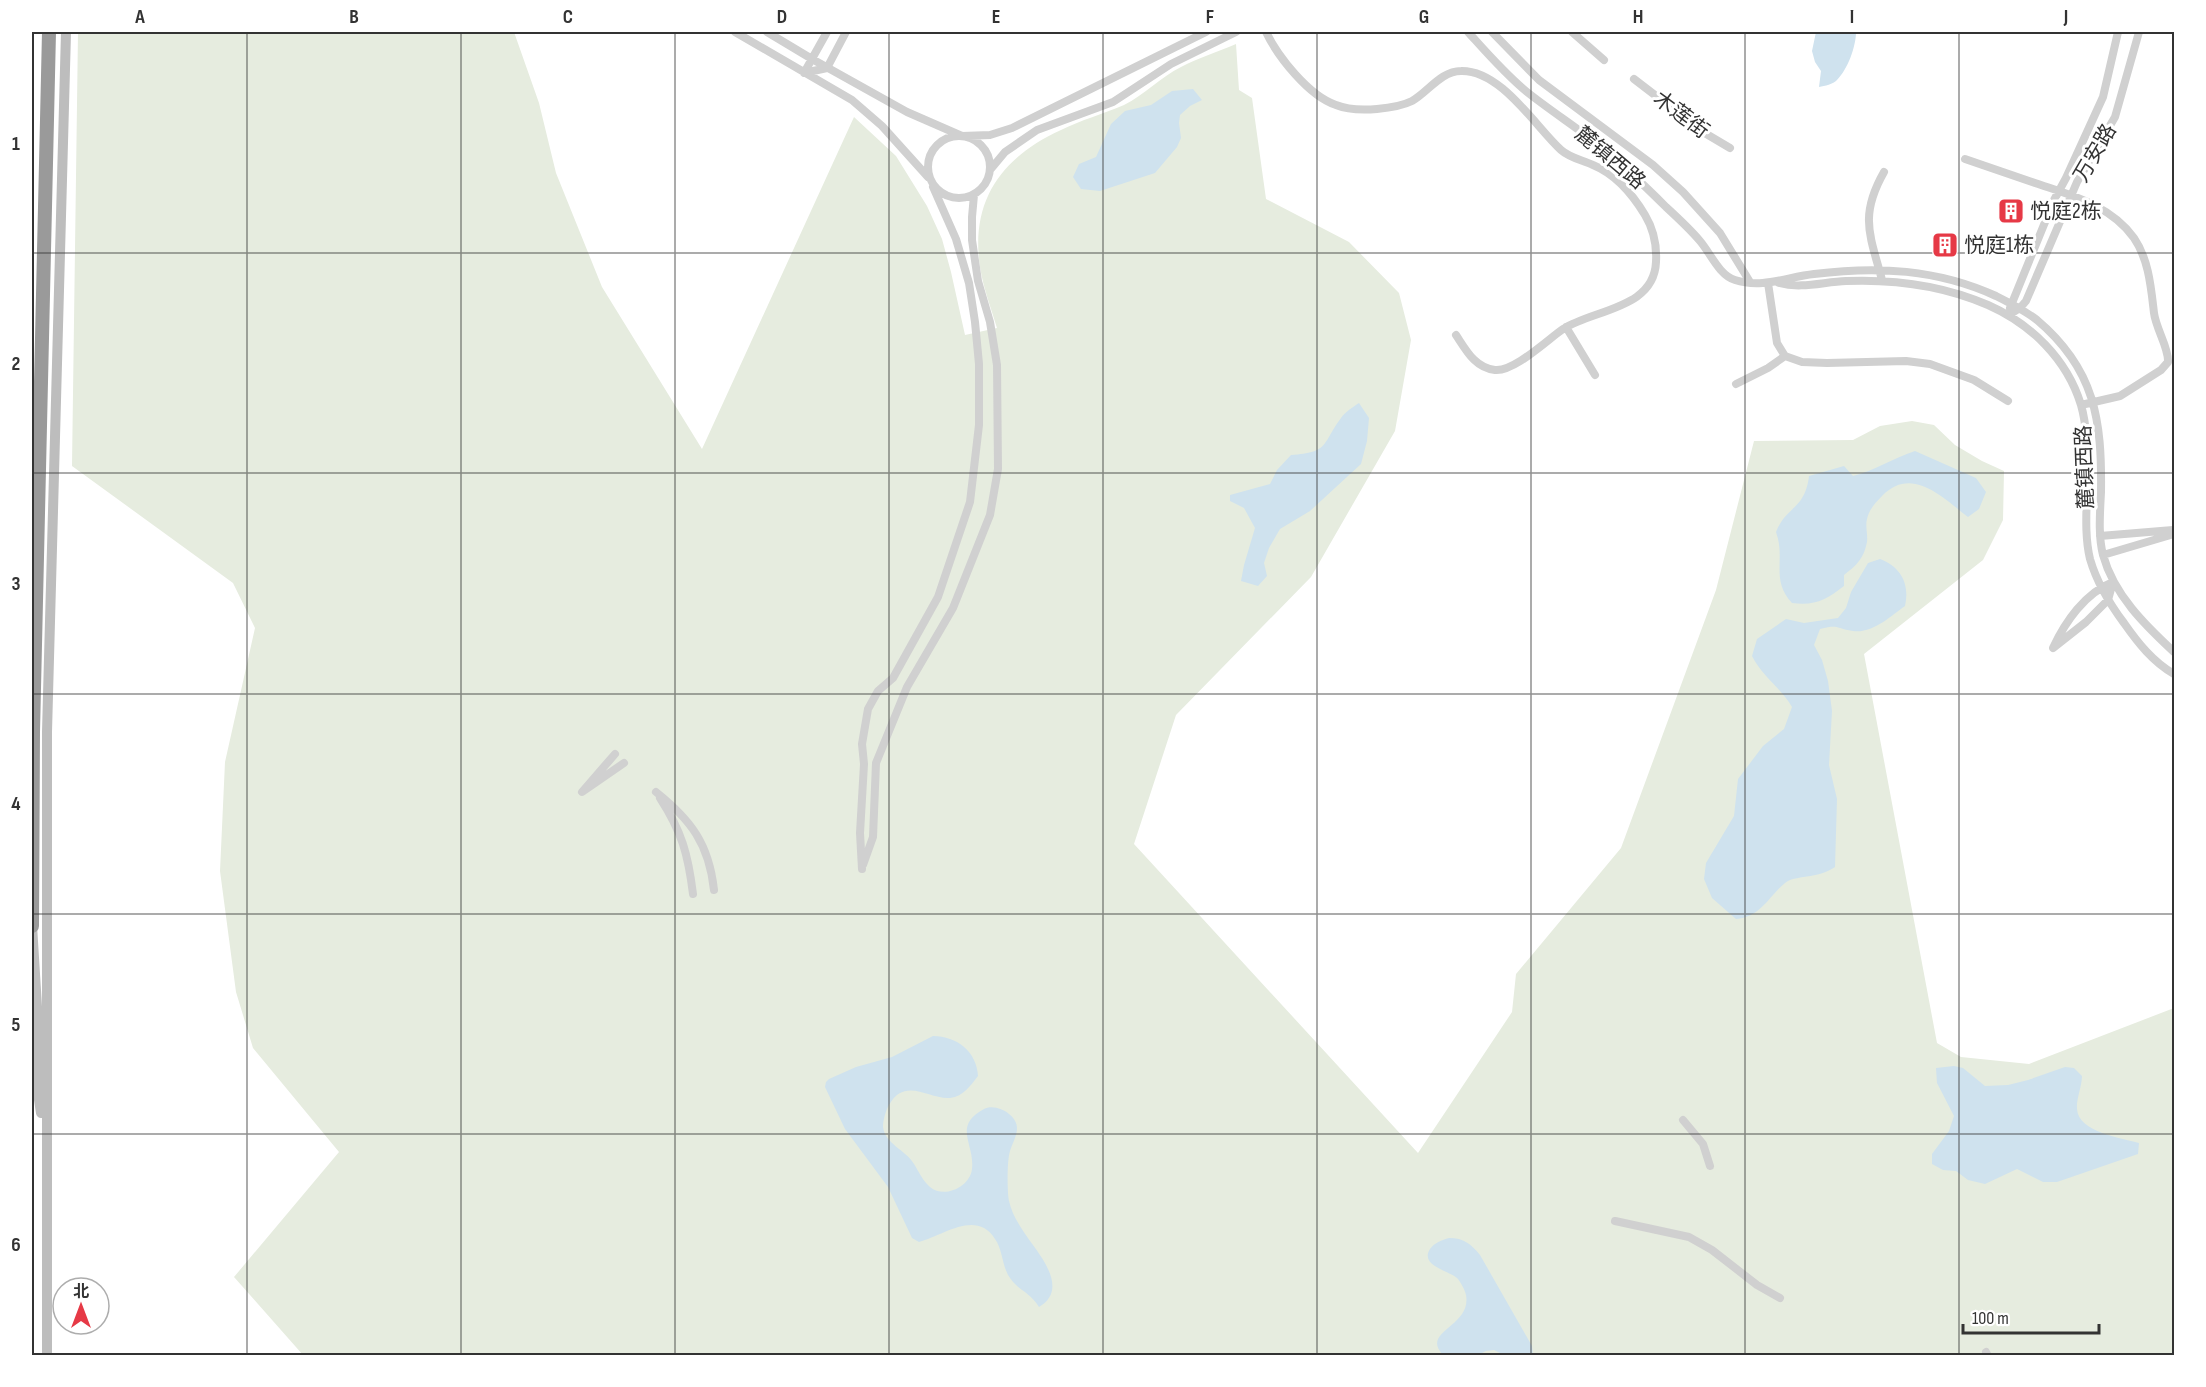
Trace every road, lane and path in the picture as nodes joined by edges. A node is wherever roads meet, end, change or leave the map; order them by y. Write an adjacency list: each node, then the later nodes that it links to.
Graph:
1 (49, 32): 64 (highway)
2 (66, 32): 66 (main road)
3 (735, 32): 20 (street)
4 (767, 32): 16 (street)
5 (827, 32): 16 (street)
6 (846, 32): 19 (street)
7 (1206, 32): 15 (street)
8 (1236, 32): 18 (street)
9 (1266, 32): 44 (street)
10 (1468, 32): 37 (street, 麓镇西路)
11 (1492, 32): 37 (street)
12 (1572, 32): 17 (street)
13 (2118, 32): 31 (street, 万安路)
14 (2139, 32): 33 (street, 万安路)
15 (1165, 51): 18 (street); 22 (street)
16 (812, 59): 19 (street); 20 (street)
17 (1604, 60)
18 (1171, 64): 23 (street)
19 (827, 68): 20 (street); 24 (street)
20 (804, 73): 29 (street)
21 (1634, 78): 25 (street, 木莲街)
22 (1032, 119): 23 (street); 24 (street)
23 (1037, 130): 27 (street)
24 (962, 136): 27 (street); 29 (street)
25 (1730, 148)
26 (1965, 159): 31 (street)
27 (990, 170): 32 (street)
28 (1884, 172): 34 (street)
29 (928, 177): 30 (street)
30 (933, 187): 32 (street); 39 (street)
31 (2059, 190): 33 (street); 41 (street, 万安路)
32 (974, 195): 36 (street)
33 (2072, 195): 42 (street, 万安路); 50 (street)
34 (1879, 269): 35 (street); 38 (street); 41 (street)
35 (1882, 280): 38 (street, 麓镇西路); 43 (street, 麓镇西路)
36 (978, 281): 39 (street); 39 (street)
37 (1750, 282): 40 (street, 麓镇西路)
38 (1777, 282): 40 (street, 麓镇西路)
39 (969, 283)
40 (1768, 283): 46 (street)
41 (2011, 303): 42 (street); 43 (street, 万安路)
42 (2020, 308): 43 (street, 万安路); 50 (street)
43 (2009, 315): 51 (street, 麓镇西路)
44 (1566, 327): 45 (street); 47 (street)
45 (1456, 335)
46 (1785, 356): 48 (street); 49 (street)
47 (1595, 375)
48 (1736, 384)
49 (2008, 401)
50 (2094, 403): 51 (street); 53 (street)
51 (2081, 405): 56 (street, 麓镇西路)
52 (2175, 532): 53 (street); 54 (street)
53 (2100, 536): 54 (street)
54 (2103, 555): 55 (street)
55 (2113, 582): 56 (street); 57 (street); 58 (street)
56 (2100, 586): 57 (street, 麓镇西路); 57 (street)
57 (2108, 600): 59 (street, 麓镇西路)
58 (2175, 652)
59 (2175, 674)
60 (615, 754): 61 (street)
61 (624, 762)
62 (714, 890): 63 (street)
63 (693, 894)
64 (32, 925): 66 (main road)
65 (1683, 1120): 67 (street)
66 (46, 1149): 70 (main road)
67 (1710, 1166)
68 (1615, 1221): 69 (street)
69 (1780, 1298)
70 (47, 1356)

